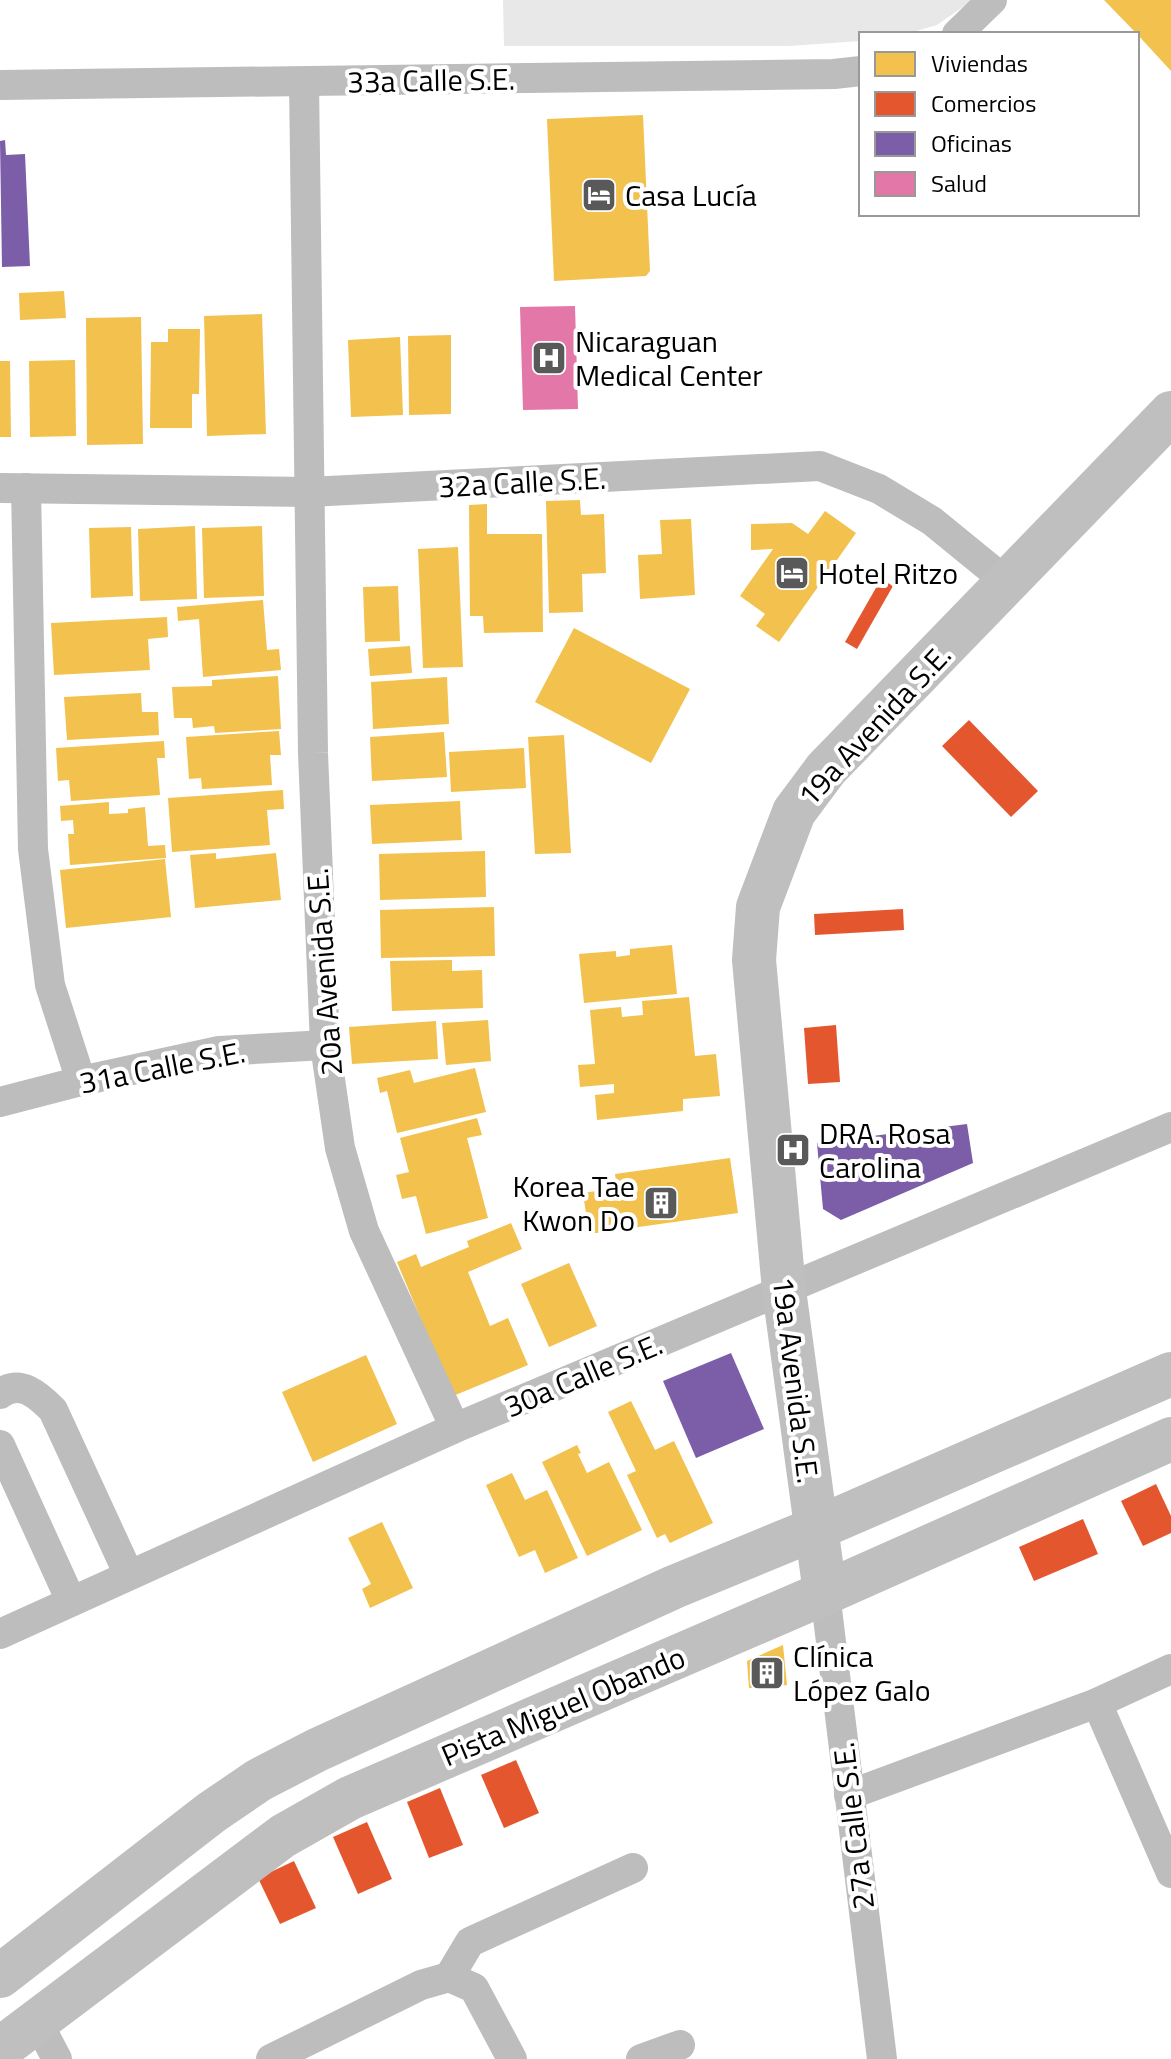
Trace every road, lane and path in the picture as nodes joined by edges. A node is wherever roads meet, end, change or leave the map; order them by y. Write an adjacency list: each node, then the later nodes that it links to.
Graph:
1 (992, 0): 2 (street)
2 (959, 32)
3 (859, 71): 4 (street, 33a Calle S.E.)
4 (304, 82): 5 (street, 33a Calle S.E.); 8 (street, 20a Avenida S.E.)
5 (0, 85)
6 (1171, 413): 9 (main road, 19a Avenida S.E.)
7 (13, 488): 8 (street, 32a Calle S.E.); 11 (street)
8 (309, 492): 9 (street, 32a Calle S.E.); 10 (street, 20a Avenida S.E.)
9 (1008, 583): 14 (main road, 19a Avenida S.E.)
10 (325, 1045): 11 (street, 31a Calle S.E.); 17 (street, 20a Avenida S.E.)
11 (81, 1081): 12 (street, 31a Calle S.E.)
12 (0, 1102)
13 (1171, 1127): 14 (street, 30a Calle S.E.)
14 (784, 1290): 17 (street, 30a Calle S.E.); 20 (main road, 19a Avenida S.E.)
15 (1171, 1374): 20 (main road, Pista Miguel Obando)
16 (0, 1394): 21 (street)
17 (455, 1428): 21 (street, 30a Calle S.E.)
18 (1171, 1439): 22 (main road, Pista Miguel Obando)
19 (0, 1445): 23 (street)
20 (815, 1529): 22 (main road, 19a Avenida S.E.); 30 (main road, Pista Miguel Obando)
21 (129, 1575): 23 (street, 30a Calle S.E.)
22 (825, 1593): 27 (street, 27a Calle S.E.); 32 (main road, Pista Miguel Obando)
23 (71, 1601): 24 (street, 30a Calle S.E.)
24 (0, 1634)
25 (1171, 1669): 26 (street)
26 (1097, 1703): 27 (street); 29 (street)
27 (849, 1795): 39 (street, 27a Calle S.E.)
28 (633, 1868): 31 (street)
29 (1171, 1873)
30 (0, 1976)
31 (449, 1977): 36 (street); 37 (street)
32 (37, 2021): 34 (main road, Pista Miguel Obando); 35 (street)
33 (680, 2045): 38 (street)
34 (0, 2049)
35 (57, 2059)
36 (271, 2059)
37 (512, 2059)
38 (641, 2059)
39 (882, 2059)

